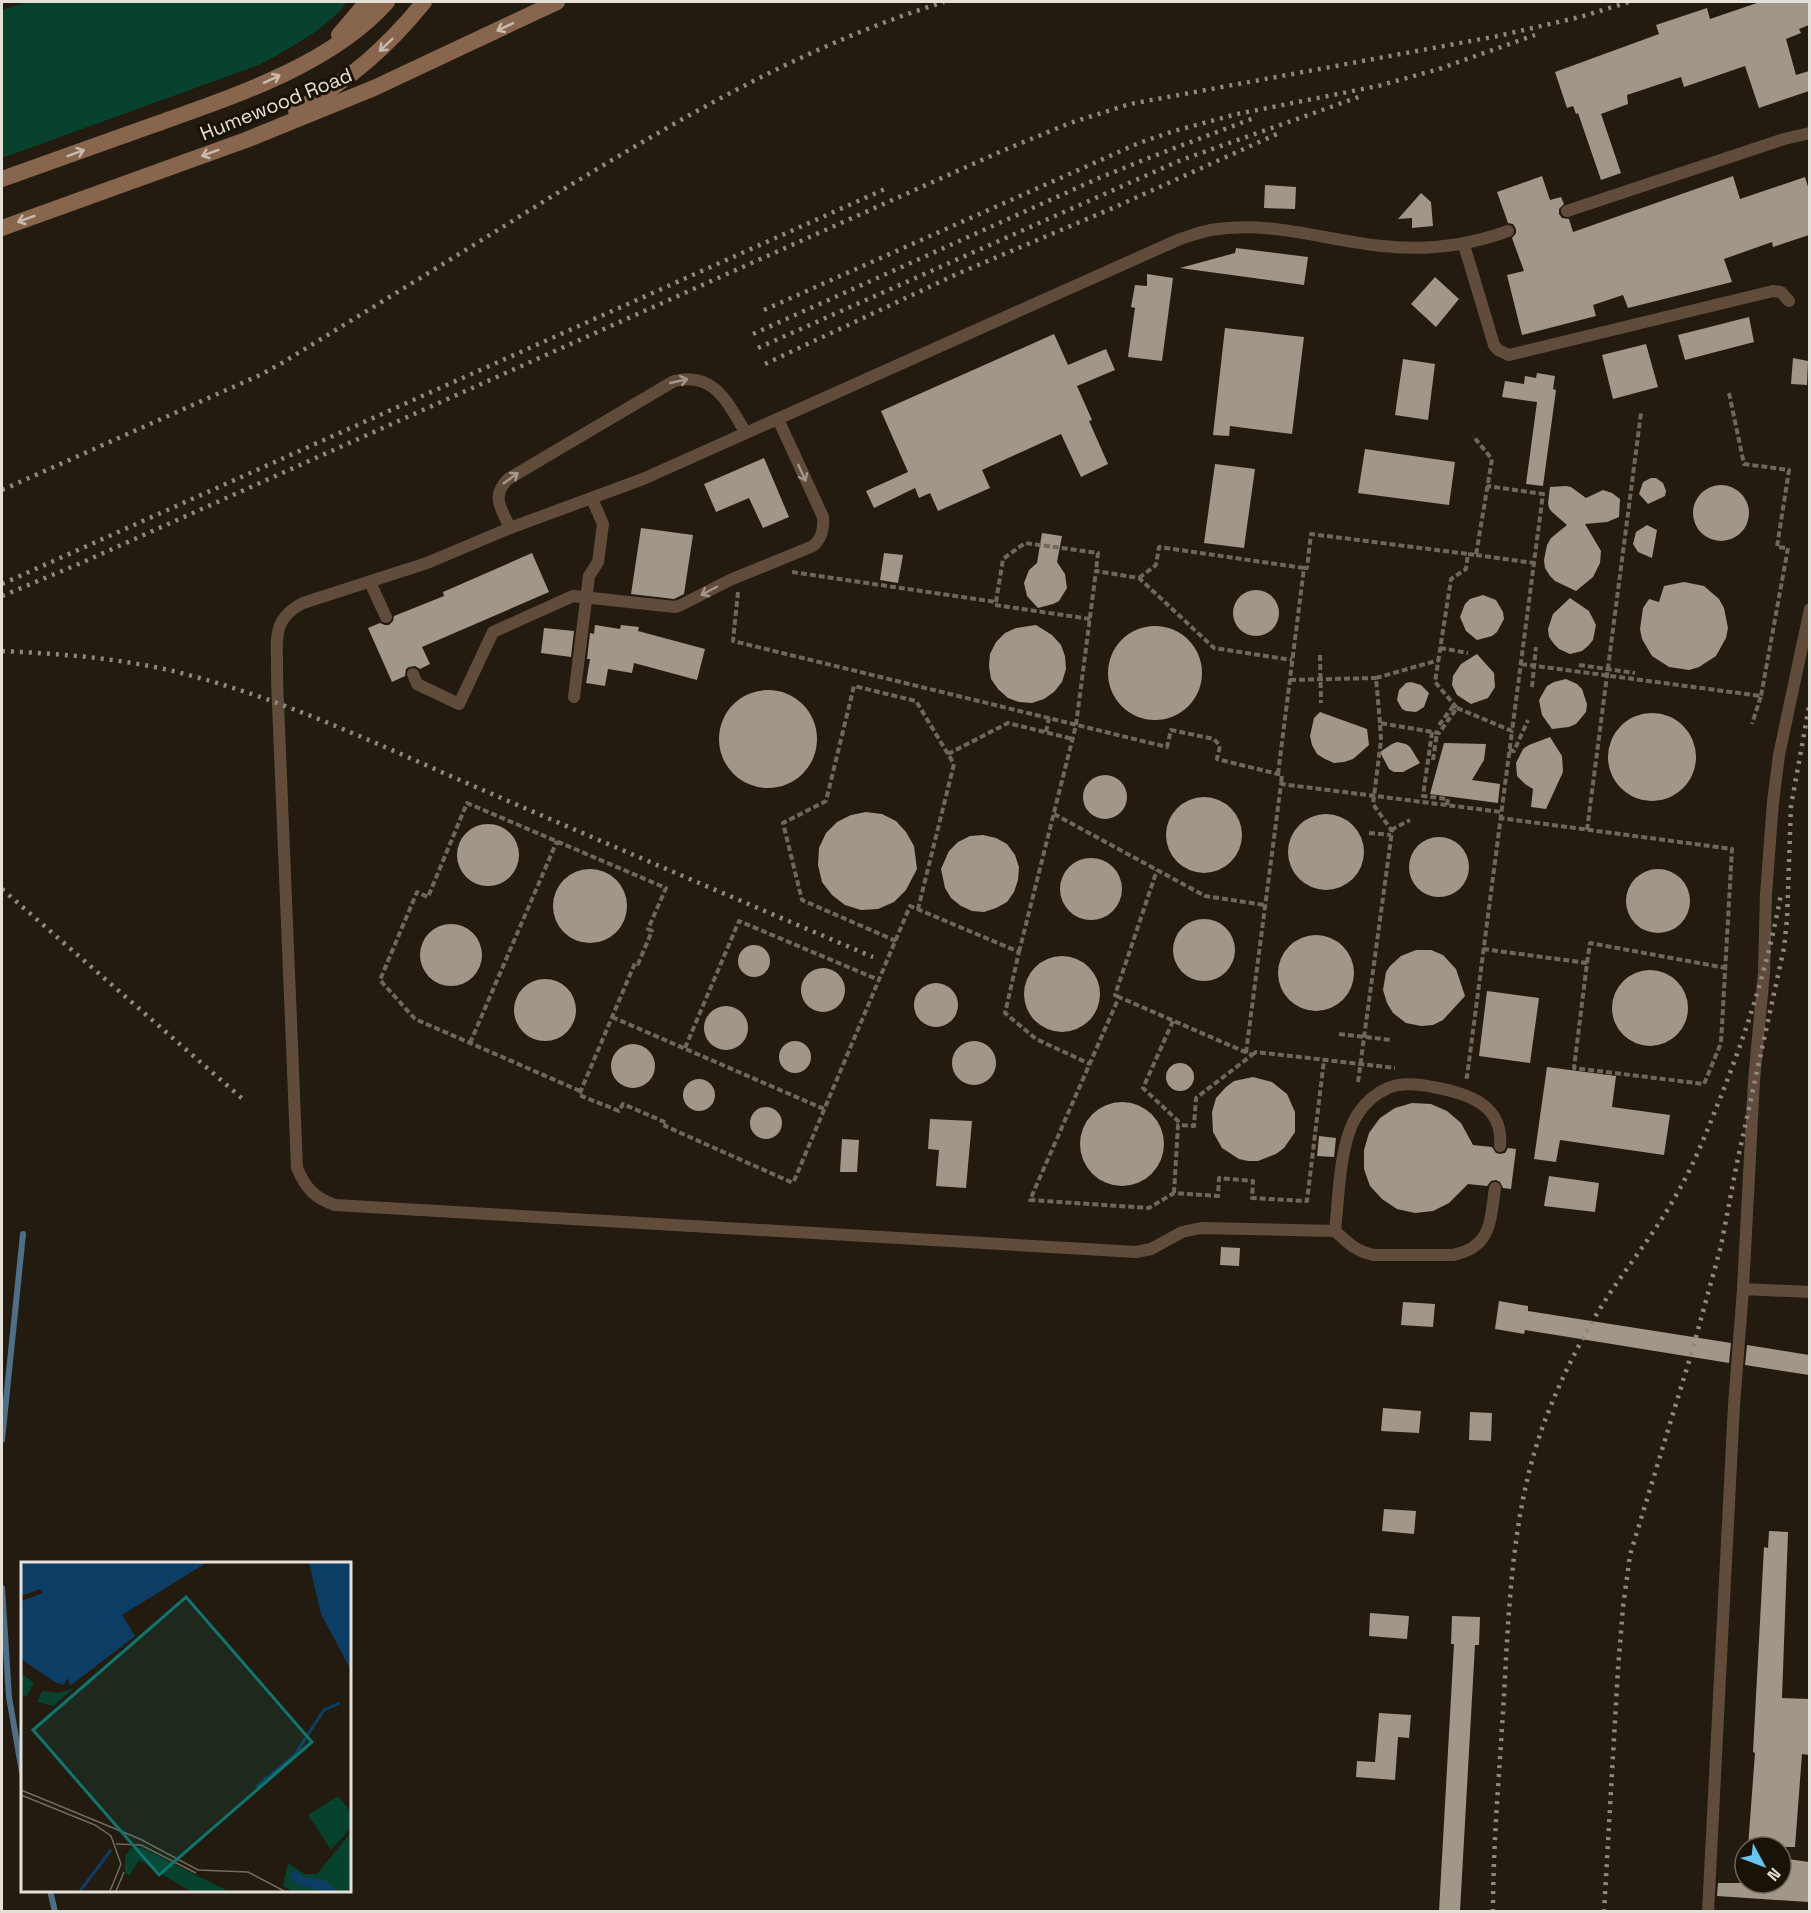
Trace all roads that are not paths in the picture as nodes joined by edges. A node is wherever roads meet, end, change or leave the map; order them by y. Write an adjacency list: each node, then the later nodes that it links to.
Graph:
1 (367, 2): 5 (main road)
2 (387, 2): 5 (main road, Humewood Road)
3 (424, 2): 7 (main road, one-way to 7)
4 (557, 2): 7 (main road, Humewood Road, one-way to 7)
5 (323, 53): 8 (main road, Humewood Road, one-way to 5)
6 (1809, 133): 9 (lane)
7 (246, 140): 10 (main road, Humewood Road, one-way to 10)
8 (2, 179)
9 (1568, 211)
10 (2, 228)
11 (1508, 231): 12 (lane)
12 (1464, 245): 13 (lane); 14 (lane)
13 (1789, 301)
14 (778, 419): 15 (lane); 19 (lane, one-way to 19)
15 (746, 433): 16 (lane); 17 (lane, one-way to 15)
16 (592, 499): 17 (lane); 19 (lane)
17 (510, 528): 18 (lane)
18 (370, 582): 21 (lane); 26 (lane)
19 (587, 597): 22 (lane); 23 (lane)
20 (1809, 609): 27 (lane)
21 (386, 617)
22 (413, 674)
23 (574, 697)
24 (1500, 1146): 26 (lane)
25 (1494, 1188): 26 (lane)
26 (1335, 1231)
27 (1743, 1289): 28 (lane); 29 (lane)
28 (1809, 1292)
29 (1708, 1911)

